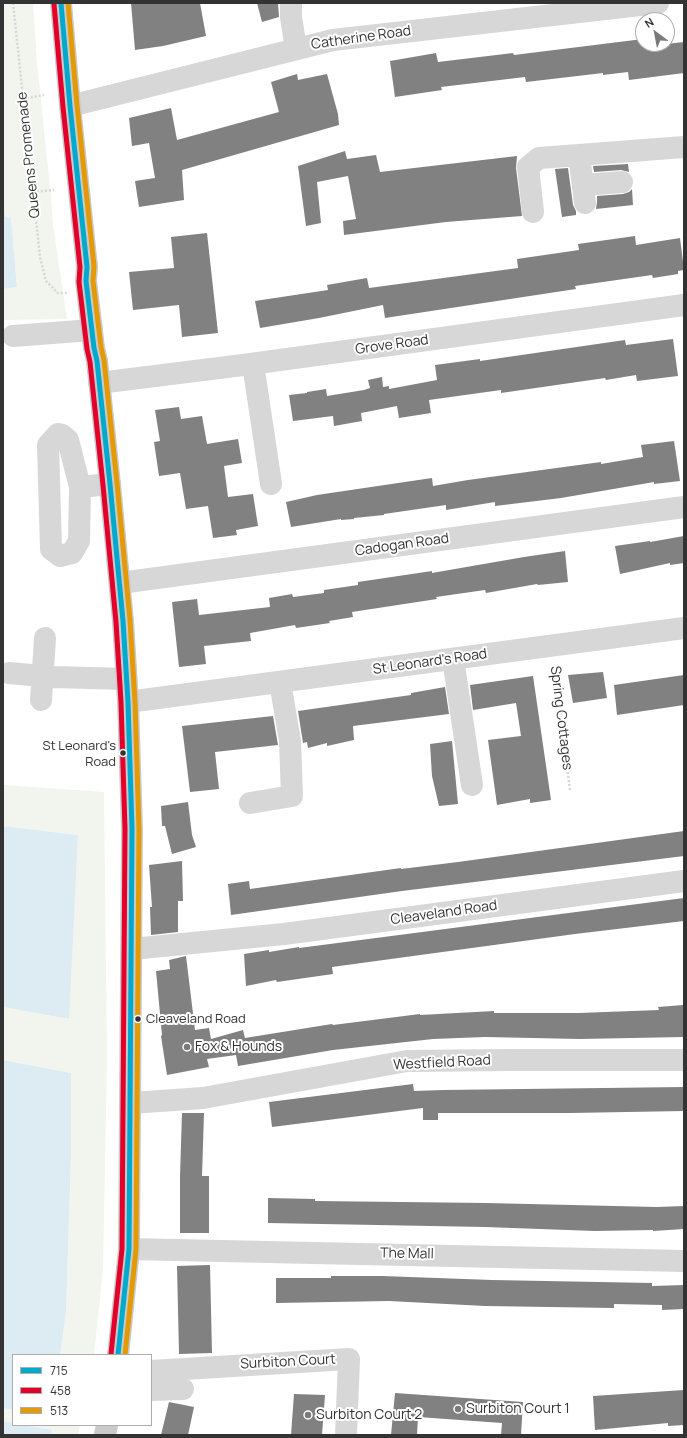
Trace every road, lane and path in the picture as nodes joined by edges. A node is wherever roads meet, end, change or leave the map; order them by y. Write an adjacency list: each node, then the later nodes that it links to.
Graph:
1 (13, 3): 8 (path, Queens Promenade)
2 (61, 3): 9 (main road)
3 (291, 3): 6 (street)
4 (658, 3): 5 (street, Catherine Road)
5 (523, 11): 6 (street, Catherine Road)
6 (296, 49): 9 (street, Catherine Road)
7 (44, 95): 8 (path)
8 (23, 99): 14 (path, Queens Promenade)
9 (70, 106): 18 (main road)
10 (684, 147): 11 (street)
11 (579, 155): 12 (street); 15 (street)
12 (622, 182)
13 (54, 190): 14 (path)
14 (33, 192): 16 (path, Queens Promenade)
15 (533, 212)
16 (67, 293)
17 (684, 305): 20 (street, Grove Road)
18 (92, 330): 19 (street); 21 (main road)
19 (13, 336)
20 (253, 364): 21 (street, Grove Road); 23 (street)
21 (99, 383): 22 (main road)
22 (110, 484): 24 (street); 26 (main road)
23 (271, 484)
24 (80, 487)
25 (684, 508): 26 (street, Cadogan Road)
26 (120, 583): 33 (main road)
27 (684, 628): 29 (street, St Leonard's Road)
28 (45, 638): 32 (street)
29 (552, 646): 30 (street, St Leonard's Road); 38 (path, Spring Cottages)
30 (453, 659): 34 (street, St Leonard's Road); 37 (street)
31 (9, 673): 32 (street)
32 (43, 676): 33 (street); 35 (street)
33 (126, 679): 36 (main road)
34 (280, 682): 36 (street, St Leonard's Road); 39 (street)
35 (41, 700)
36 (128, 702): 41 (main road)
37 (472, 785)
38 (570, 790)
39 (250, 803)
40 (684, 881): 41 (street, Cleaveland Road)
41 (132, 949): 43 (main road)
42 (684, 1060): 43 (street, Westfield Road)
43 (131, 1103): 44 (main road)
44 (129, 1249): 45 (street, The Mall); 46 (main road)
45 (684, 1261)
46 (118, 1354)
47 (152, 1372): 50 (street, Surbiton Court)
48 (183, 1389): 49 (street)
49 (152, 1390)
50 (346, 1435)

